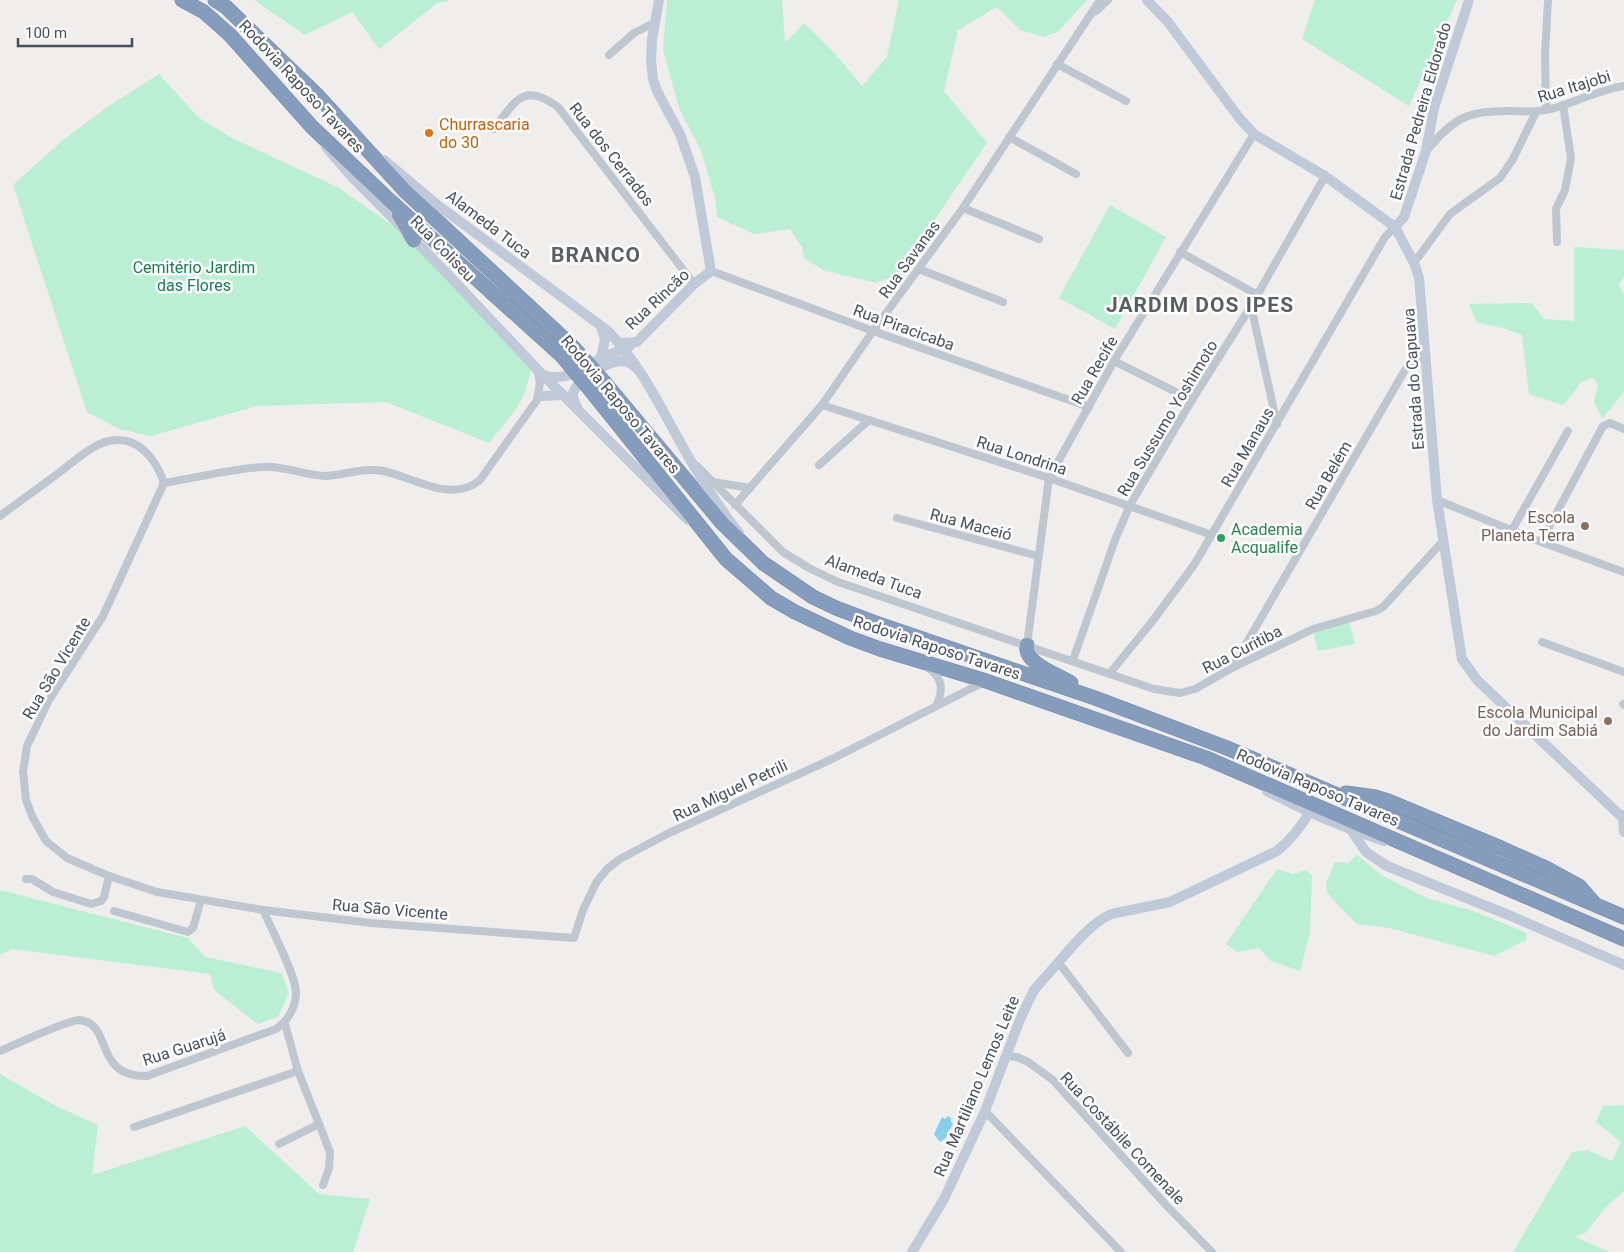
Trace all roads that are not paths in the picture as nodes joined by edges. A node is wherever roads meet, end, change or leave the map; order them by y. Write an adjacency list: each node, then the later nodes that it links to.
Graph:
1 (182, 0): 19 (highway, Rodovia Raposo Tavares)
2 (216, 0): 23 (highway, Rodovia Raposo Tavares)
3 (659, 0): 11 (street)
4 (1100, 0): 10 (street, Rua Savanas)
5 (1108, 0): 10 (street, Rua Savanas)
6 (1140, 0): 9 (street, Estrada do Capuava)
7 (1469, 0): 24 (street, Estrada Pedreira Eldorado)
8 (1548, 0): 17 (street)
9 (1149, 2): 21 (street, Estrada do Capuava)
10 (1089, 17): 13 (street, Rua Savanas)
11 (654, 23): 12 (street); 36 (street)
12 (609, 55)
13 (1057, 64): 15 (street); 22 (street, Rua Savanas)
14 (1624, 86): 16 (street, Rua Itajobi)
15 (1126, 101)
16 (1563, 105): 17 (street, Rua Itajobi); 32 (street)
17 (1546, 110): 18 (street, Rua Itajobi)
18 (1536, 112): 24 (street, Rua Itajobi); 34 (street)
19 (312, 128): 27 (highway, Rodovia Raposo Tavares); 31 (street, Rua Coliseu)
20 (494, 129): 37 (street, Rua dos Cerrados)
21 (1254, 134): 26 (street, Estrada do Capuava); 33 (street, Rua Recife)
22 (1010, 137): 25 (street); 28 (street, Rua Savanas)
23 (359, 140): 41 (street, Alameda Tuca); 80 (highway, Rodovia Raposo Tavares, bridge)
24 (1426, 151): 29 (street, Estrada Pedreira Eldorado)
25 (1076, 174)
26 (1325, 176): 29 (street, Estrada do Capuava); 38 (street, Rua Sussumo Yoshimoto)
27 (393, 203): 31 (highway); 79 (highway, Rodovia Raposo Tavares, bridge)
28 (963, 208): 30 (street); 35 (street, Rua Savanas)
29 (1395, 227): 34 (street, Estrada do Capuava); 60 (street, Rua Manaus)
30 (1039, 239)
31 (414, 240): 49 (street, Rua Coliseu)
32 (1557, 242)
33 (1180, 252): 38 (street); 48 (street, Rua Recife)
34 (1414, 264): 45 (street, Estrada do Capuava)
35 (919, 269): 39 (street); 42 (street, Rua Savanas)
36 (711, 270): 37 (street, Rua Rincão); 42 (street, Rua Piracicaba)
37 (694, 284): 43 (street, Rua Rincão)
38 (1256, 294): 40 (street, Rua Sussumo Yoshimoto)
39 (1002, 302)
40 (1250, 306): 55 (street, Rua Sussumo Yoshimoto); 60 (street)
41 (600, 324): 44 (street, Alameda Tuca); 46 (street)
42 (873, 331): 56 (street, Rua Savanas); 57 (street, Rua Piracicaba)
43 (637, 342): 44 (street); 47 (street)
44 (622, 346): 46 (street); 47 (street, Alameda Tuca)
45 (1425, 355): 69 (street, Estrada do Capuava); 86 (street, Rua Belém)
46 (601, 358): 51 (street)
47 (634, 361): 50 (street, Alameda Tuca)
48 (1114, 361): 55 (street); 57 (street, Rua Recife)
49 (540, 372): 51 (street); 52 (street, Rua Coliseu); 54 (street)
50 (643, 374): 58 (street); 63 (street, Alameda Tuca)
51 (570, 376): 52 (street)
52 (555, 387): 53 (street, Rua Coliseu); 54 (street)
53 (563, 395): 54 (street); 58 (street, Rua Coliseu)
54 (539, 398): 67 (street)
55 (1192, 400): 71 (street, Rua Sussumo Yoshimoto)
56 (822, 405): 59 (street, Rua Londrina); 68 (street, Rua Savanas)
57 (1089, 407): 65 (street, Rua Recife)
58 (580, 411): 79 (street, Rua Coliseu)
59 (869, 420): 64 (street); 65 (street, Rua Londrina)
60 (1277, 424): 75 (street, Rua Manaus)
61 (1624, 429): 77 (street)
62 (1568, 431): 74 (street)
63 (688, 457): 66 (street, Alameda Tuca); 80 (street, Alameda Tuca)
64 (819, 465)
65 (1049, 478): 71 (street, Rua Londrina); 78 (street, Rua Recife)
66 (713, 482): 68 (street); 70 (street, Alameda Tuca)
67 (164, 483): 72 (street); 100 (street, Rua São Vicente)
68 (750, 488): 70 (street, Rua Savanas)
69 (1437, 500): 74 (street); 76 (street, Estrada do Capuava)
70 (735, 505): 83 (street, Alameda Tuca)
71 (1130, 506): 75 (street, Rua Londrina); 85 (street, Rua Sussumo Yoshimoto)
72 (0, 516)
73 (897, 518): 78 (street, Rua Maceió)
74 (1512, 530): 77 (street)
75 (1212, 535): 88 (street, Rua Manaus)
76 (1443, 541): 86 (street, Rua Curitiba); 93 (street, Estrada do Capuava)
77 (1541, 542): 81 (street)
78 (1038, 556): 83 (street, Rua Recife)
79 (726, 559): 84 (highway, Rodovia Raposo Tavares)
80 (763, 562): 90 (highway, Rodovia Raposo Tavares)
81 (1624, 572)
82 (1542, 642): 87 (street)
83 (1027, 645): 85 (street, Rua Curitiba); 90 (highway)
84 (914, 659): 89 (highway, Rodovia Raposo Tavares); 91 (street)
85 (1073, 660): 88 (street, Rua Curitiba)
86 (1232, 668): 88 (street, Rua Curitiba)
87 (1624, 672)
88 (1110, 673)
89 (986, 681): 91 (street, Rua Miguel Petrili); 92 (highway, Rodovia Raposo Tavares)
90 (1095, 698): 105 (highway, Rodovia Raposo Tavares)
91 (936, 706): 106 (street, Rua Miguel Petrili)
92 (1206, 758): 95 (street); 99 (highway, Rodovia Raposo Tavares)
93 (1610, 805): 94 (street); 96 (street, Estrada do Capuava)
94 (1624, 806)
95 (1309, 813): 97 (street); 108 (street, Rua Martiliano Lemos Leite)
96 (1624, 817): 98 (street)
97 (1351, 830): 99 (street); 109 (street)
98 (1624, 831)
99 (1445, 861): 107 (highway, Rodovia Raposo Tavares)
100 (109, 876): 101 (street); 102 (street, Rua São Vicente)
101 (26, 879)
102 (201, 900): 103 (street, Rua São Vicente); 104 (street)
103 (262, 910): 106 (street, Rua São Vicente); 110 (street)
104 (114, 911)
105 (1624, 917)
106 (574, 938)
107 (1624, 939)
108 (1058, 963): 112 (street); 113 (street, Rua Martiliano Lemos Leite)
109 (1624, 965)
110 (285, 1024): 111 (street, Rua Guarujá); 114 (street)
111 (0, 1051)
112 (1128, 1053)
113 (1006, 1056): 115 (street, Rua Martiliano Lemos Leite); 122 (street, Rua Costábile Comenale)
114 (298, 1070): 116 (street); 117 (street)
115 (985, 1111): 120 (street, Rua Martiliano Lemos Leite); 121 (street)
116 (320, 1124): 118 (street); 119 (street)
117 (134, 1127)
118 (279, 1144)
119 (323, 1185)
120 (912, 1252)
121 (1121, 1252)
122 (1212, 1252)

